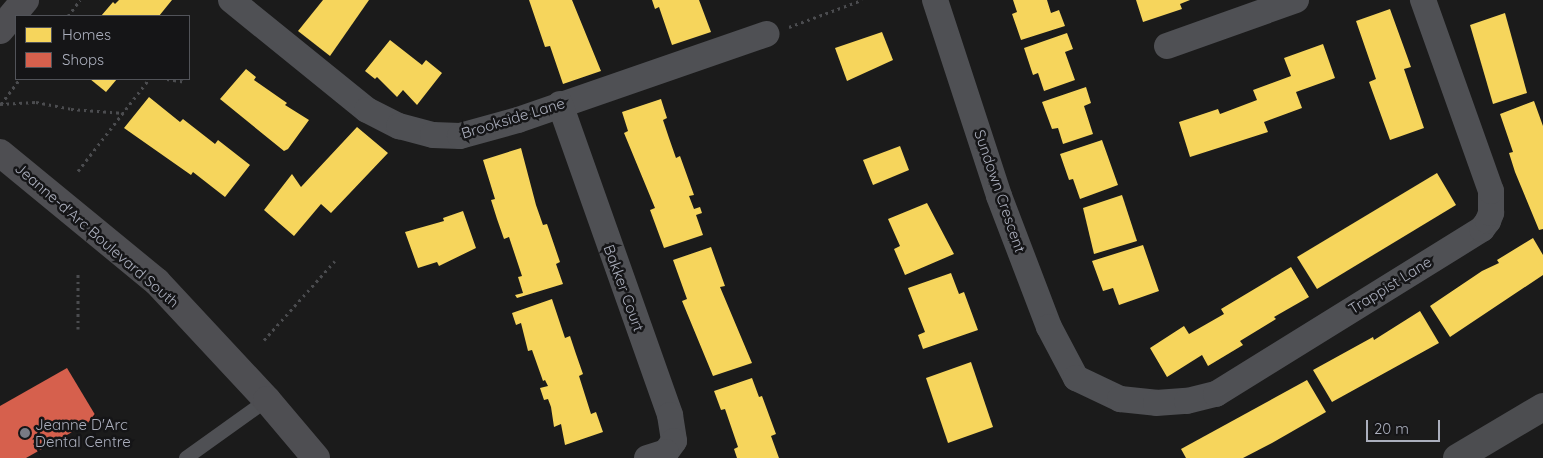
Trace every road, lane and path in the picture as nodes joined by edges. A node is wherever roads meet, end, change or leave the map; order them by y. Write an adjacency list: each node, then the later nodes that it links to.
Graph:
1 (25, 0): 9 (main road)
2 (80, 0): 8 (path)
3 (231, 0): 16 (street, Brookside Lane)
4 (862, 0): 10 (path)
5 (935, 0): 24 (street, Sundown Crescent)
6 (1296, 0): 11 (street)
7 (1423, 0): 24 (street, Trappist Lane)
8 (69, 15)
9 (0, 30)
10 (767, 34): 16 (street, Brookside Lane)
11 (1167, 46)
12 (19, 80): 17 (path)
13 (148, 80): 17 (path)
14 (173, 80): 15 (path)
15 (185, 82)
16 (560, 104): 30 (street, Bakker Court)
17 (124, 113): 19 (path)
18 (0, 153): 25 (main road, Jeanne-d'Arc Boulevard South)
19 (78, 171)
20 (335, 261): 23 (path)
21 (78, 274): 22 (path)
22 (78, 329)
23 (264, 340)
24 (1076, 378)
25 (270, 403): 27 (lane); 28 (main road, Jeanne-d'Arc Boulevard South); 29 (main road, Jeanne-d'Arc Boulevard South)
26 (1543, 407): 31 (main road)
27 (186, 458)
28 (293, 458)
29 (316, 458)
30 (647, 458)
31 (1457, 458)

